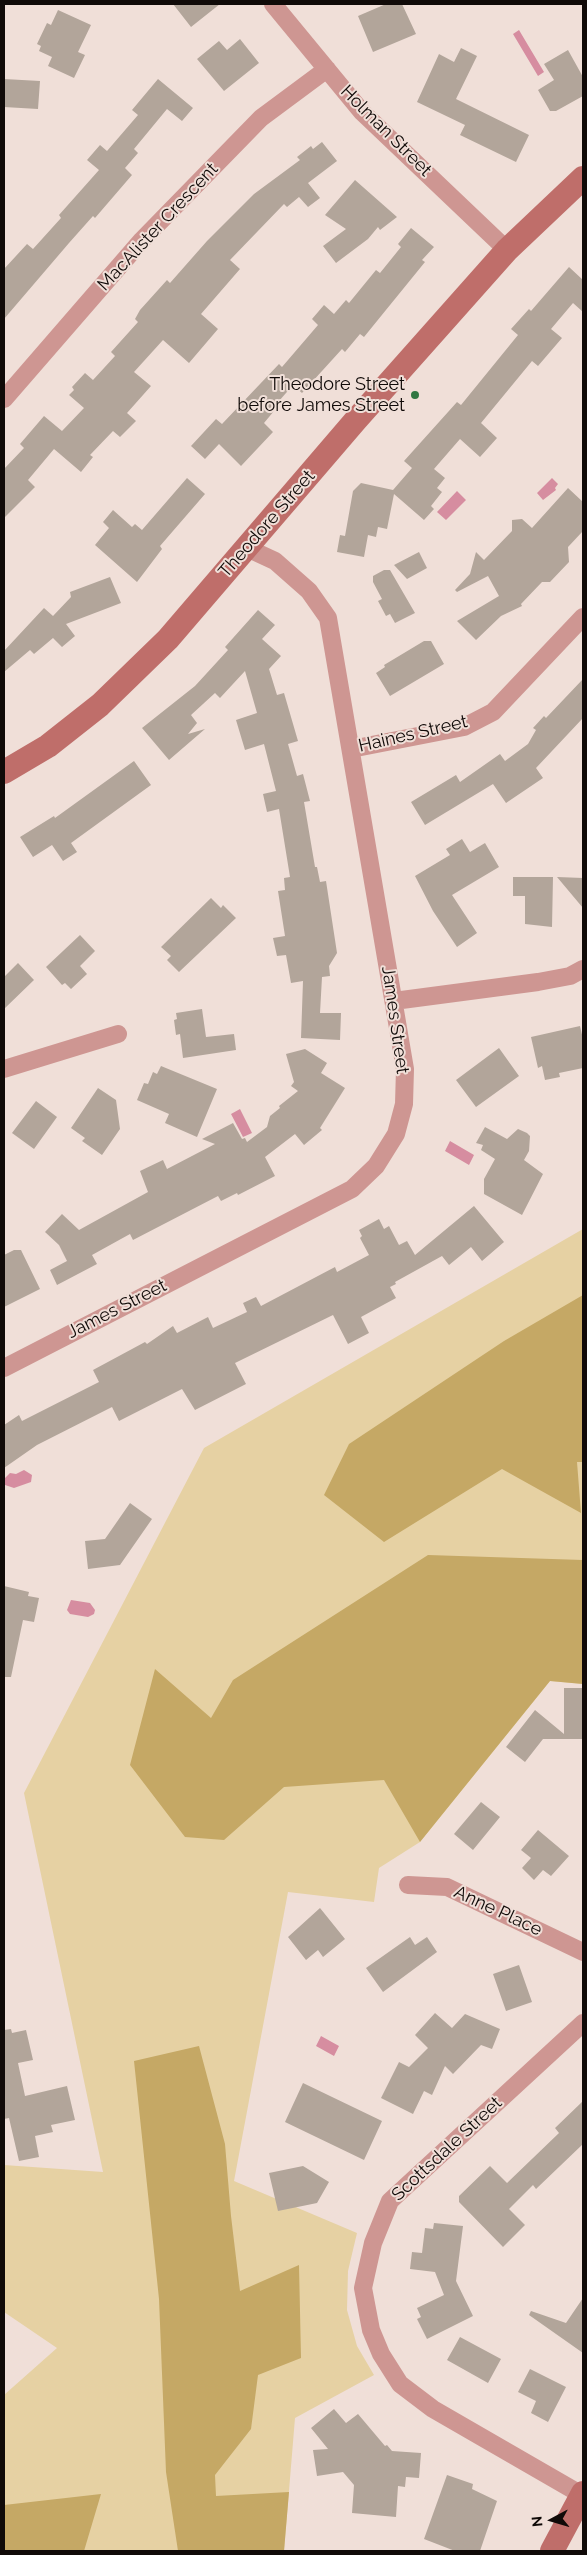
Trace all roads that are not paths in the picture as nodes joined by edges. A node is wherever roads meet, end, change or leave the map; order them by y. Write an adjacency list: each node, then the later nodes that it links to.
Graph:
1 (273, 4): 2 (street, Holman Street)
2 (327, 70): 5 (street, Holman Street); 6 (street, MacAlister Crescent)
3 (583, 163): 5 (main road, Theodore Street)
4 (583, 178): 5 (main road, Theodore Street)
5 (507, 250): 7 (main road, Theodore Street)
6 (4, 399)
7 (247, 548): 9 (street, James Street); 10 (main road, Theodore Street)
8 (583, 617): 9 (street, Haines Street)
9 (351, 749): 12 (street, James Street)
10 (4, 772)
11 (583, 969): 12 (street)
12 (394, 1001): 15 (street, James Street)
13 (118, 1034): 14 (street)
14 (4, 1069)
15 (4, 1368)
16 (408, 1885): 17 (street, Anne Place)
17 (583, 1952)
18 (583, 2022): 19 (street, Scottsdale Street)
19 (583, 2494): 20 (main road)
20 (552, 2551)

